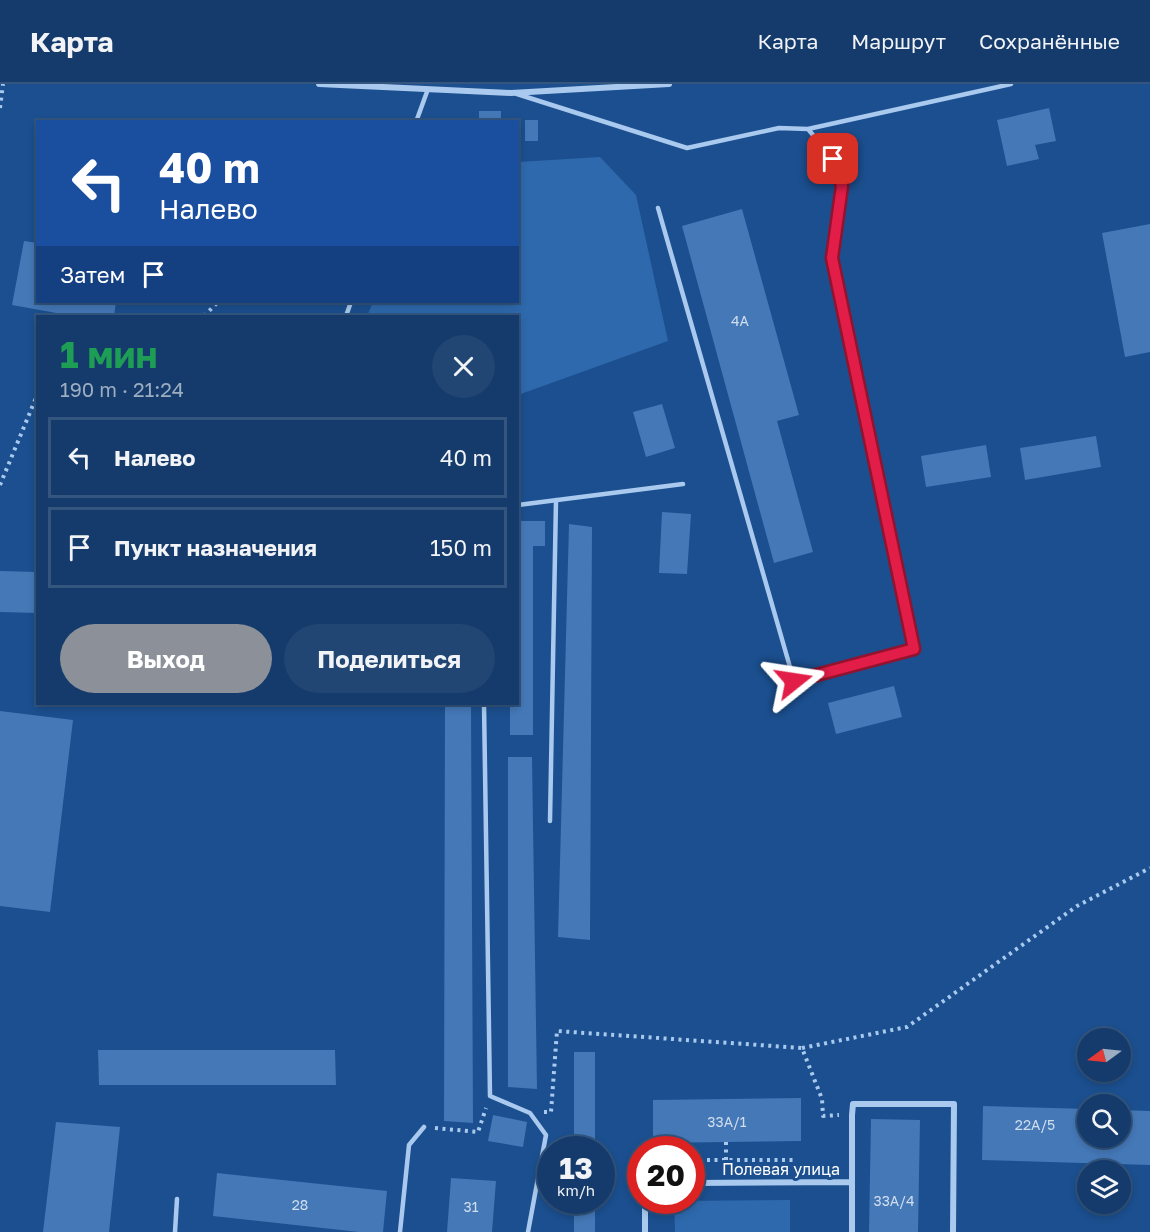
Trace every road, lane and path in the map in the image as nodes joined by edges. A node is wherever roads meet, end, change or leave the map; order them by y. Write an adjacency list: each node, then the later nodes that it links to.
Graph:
1 (3, 84): 7 (path)
2 (319, 84): 5 (street)
3 (669, 84): 6 (street)
4 (1011, 84): 9 (lane)
5 (428, 87): 6 (street); 8 (lane)
6 (512, 93): 9 (lane)
7 (0, 108)
8 (417, 120)
9 (808, 129): 10 (lane)
10 (658, 208)
11 (217, 303): 12 (path)
12 (205, 315)
13 (36, 398): 15 (path)
14 (682, 484): 16 (lane)
15 (0, 485)
16 (556, 500): 17 (lane); 19 (lane)
17 (519, 505)
18 (484, 705): 22 (lane)
19 (550, 821)
20 (1150, 868): 21 (path)
21 (802, 1048): 23 (path); 24 (path)
22 (490, 1096): 23 (lane); 25 (path)
23 (530, 1113): 36 (lane)
24 (852, 1115): 30 (street, Полевая улица); 39 (street)
25 (424, 1127): 35 (lane)
26 (726, 1142): 28 (path)
27 (705, 1160): 28 (path)
28 (726, 1160): 29 (path)
29 (796, 1160)
30 (852, 1182): 31 (street, Полевая улица); 38 (street)
31 (705, 1183)
32 (177, 1199): 34 (lane)
33 (645, 1214): 37 (street)
34 (175, 1232)
35 (400, 1232)
36 (528, 1232)
37 (645, 1232)
38 (852, 1232)
39 (953, 1232)

